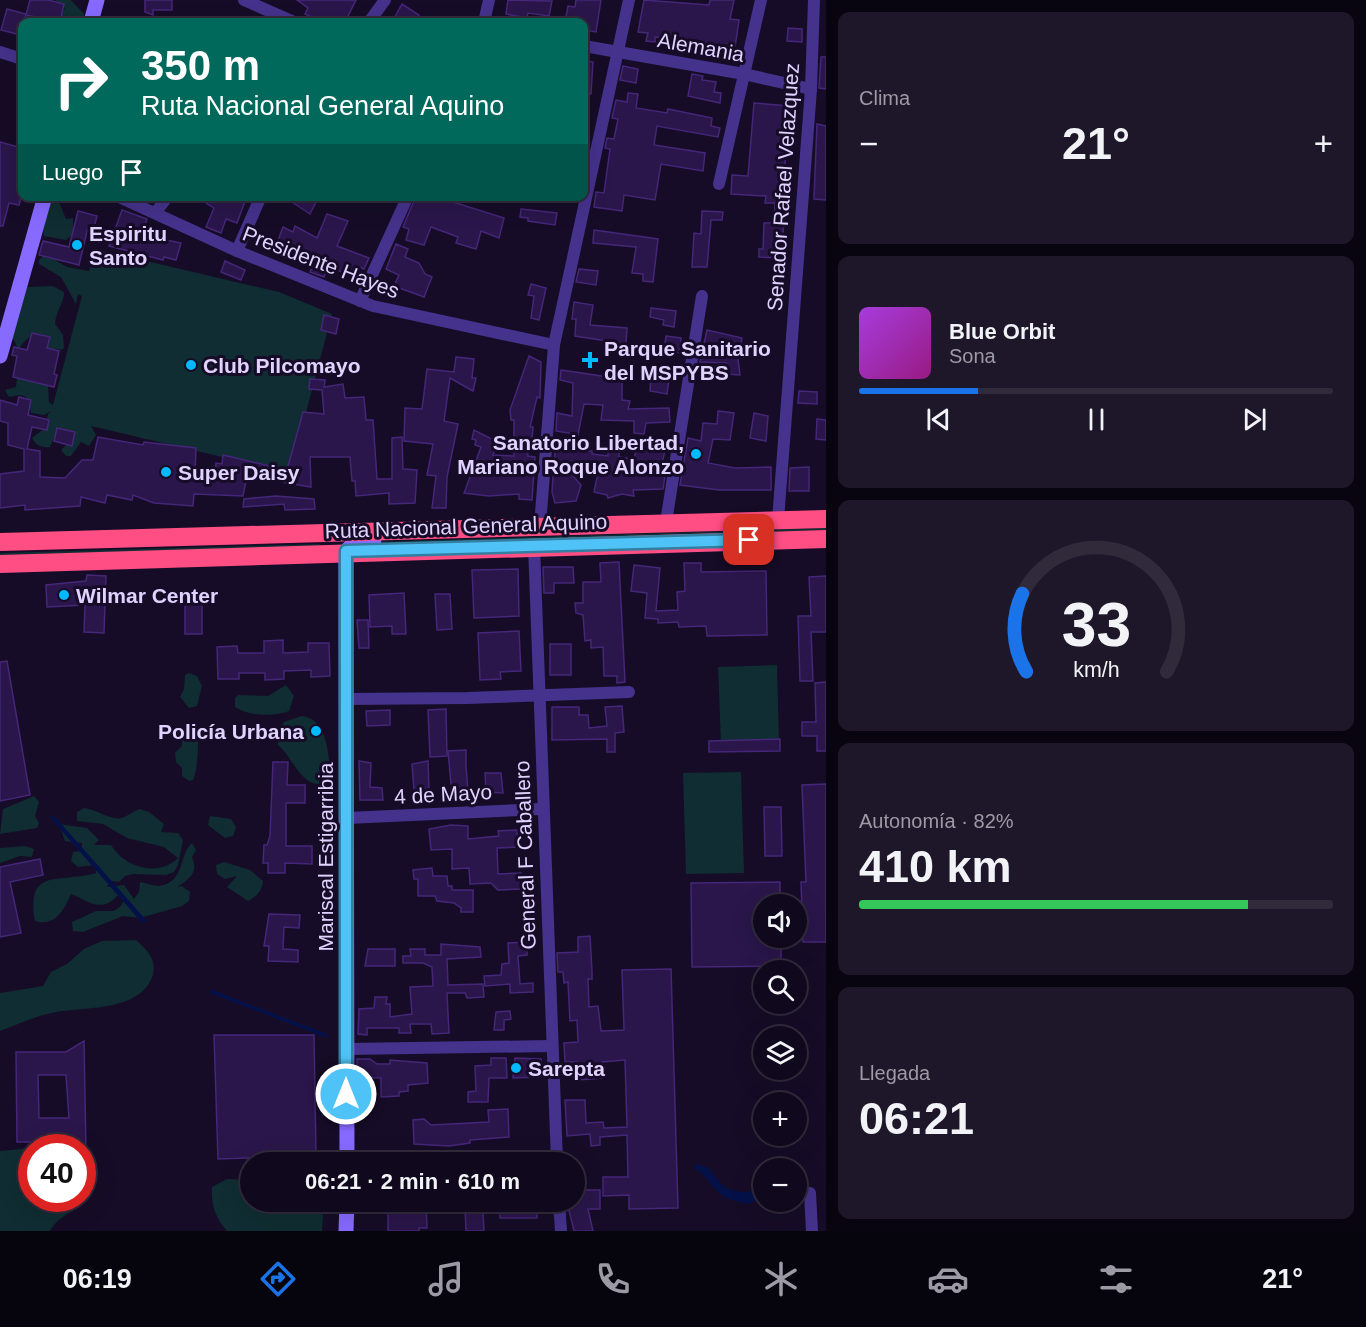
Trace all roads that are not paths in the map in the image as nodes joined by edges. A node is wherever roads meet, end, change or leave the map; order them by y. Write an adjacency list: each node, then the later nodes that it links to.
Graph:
1 (97, 0): 8 (street)
2 (244, 0): 9 (street)
3 (385, 0): 10 (street)
4 (489, 0): 11 (street)
5 (629, 0): 14 (street)
6 (760, 0): 16 (street)
7 (814, 0): 17 (street, Senador Rafael Velazquez)
8 (92, 18)
9 (285, 18)
10 (372, 18)
11 (485, 18)
12 (588, 47): 14 (street, Alemania)
13 (0, 51): 15 (street)
14 (618, 52): 16 (street, Alemania); 19 (street)
15 (18, 58)
16 (744, 74): 17 (street, Alemania); 18 (street)
17 (811, 89): 34 (street, Senador Rafael Velazquez)
18 (719, 184)
19 (588, 189)
20 (43, 201): 30 (street)
21 (129, 201): 26 (street, Presidente Hayes)
22 (164, 201): 26 (street)
23 (259, 201): 27 (street)
24 (406, 201): 29 (street)
25 (585, 201): 31 (street)
26 (156, 212): 27 (street, Presidente Hayes)
27 (237, 251): 29 (street, Presidente Hayes)
28 (702, 296): 35 (street)
29 (360, 301): 31 (street, Presidente Hayes)
30 (5, 327): 32 (street)
31 (554, 345): 36 (street)
32 (0, 356)
33 (826, 519): 34 (highway, Ruta Nacional General Aquino)
34 (778, 520): 35 (highway, Ruta Nacional General Aquino)
35 (666, 522): 36 (highway, Ruta Nacional General Aquino)
36 (540, 526): 37 (highway, Ruta Nacional General Aquino)
37 (404, 529): 38 (highway, Ruta Nacional General Aquino); 42 (street)
38 (307, 532): 40 (highway, Ruta Nacional General Aquino); 42 (highway)
39 (826, 539): 41 (highway, Ruta Nacional General Aquino)
40 (0, 542)
41 (534, 546): 42 (highway, Ruta Nacional General Aquino); 45 (street, General F Caballero)
42 (346, 551): 43 (highway, Ruta Nacional General Aquino); 46 (street, Mariscal Estigarribia)
43 (0, 564)
44 (629, 692): 45 (street)
45 (538, 696): 46 (street); 47 (street, General F Caballero)
46 (346, 699): 48 (street, Mariscal Estigarribia)
47 (542, 809): 48 (street, 4 de Mayo); 49 (street, General F Caballero)
48 (346, 818): 50 (street, Mariscal Estigarribia)
49 (551, 1046): 50 (street); 52 (street, General F Caballero)
50 (346, 1049): 51 (street, Mariscal Estigarribia)
51 (347, 1152)
52 (556, 1152)
53 (810, 1192): 58 (street)
54 (346, 1212): 56 (street)
55 (560, 1212): 57 (street)
56 (346, 1231)
57 (561, 1231)
58 (812, 1231)

